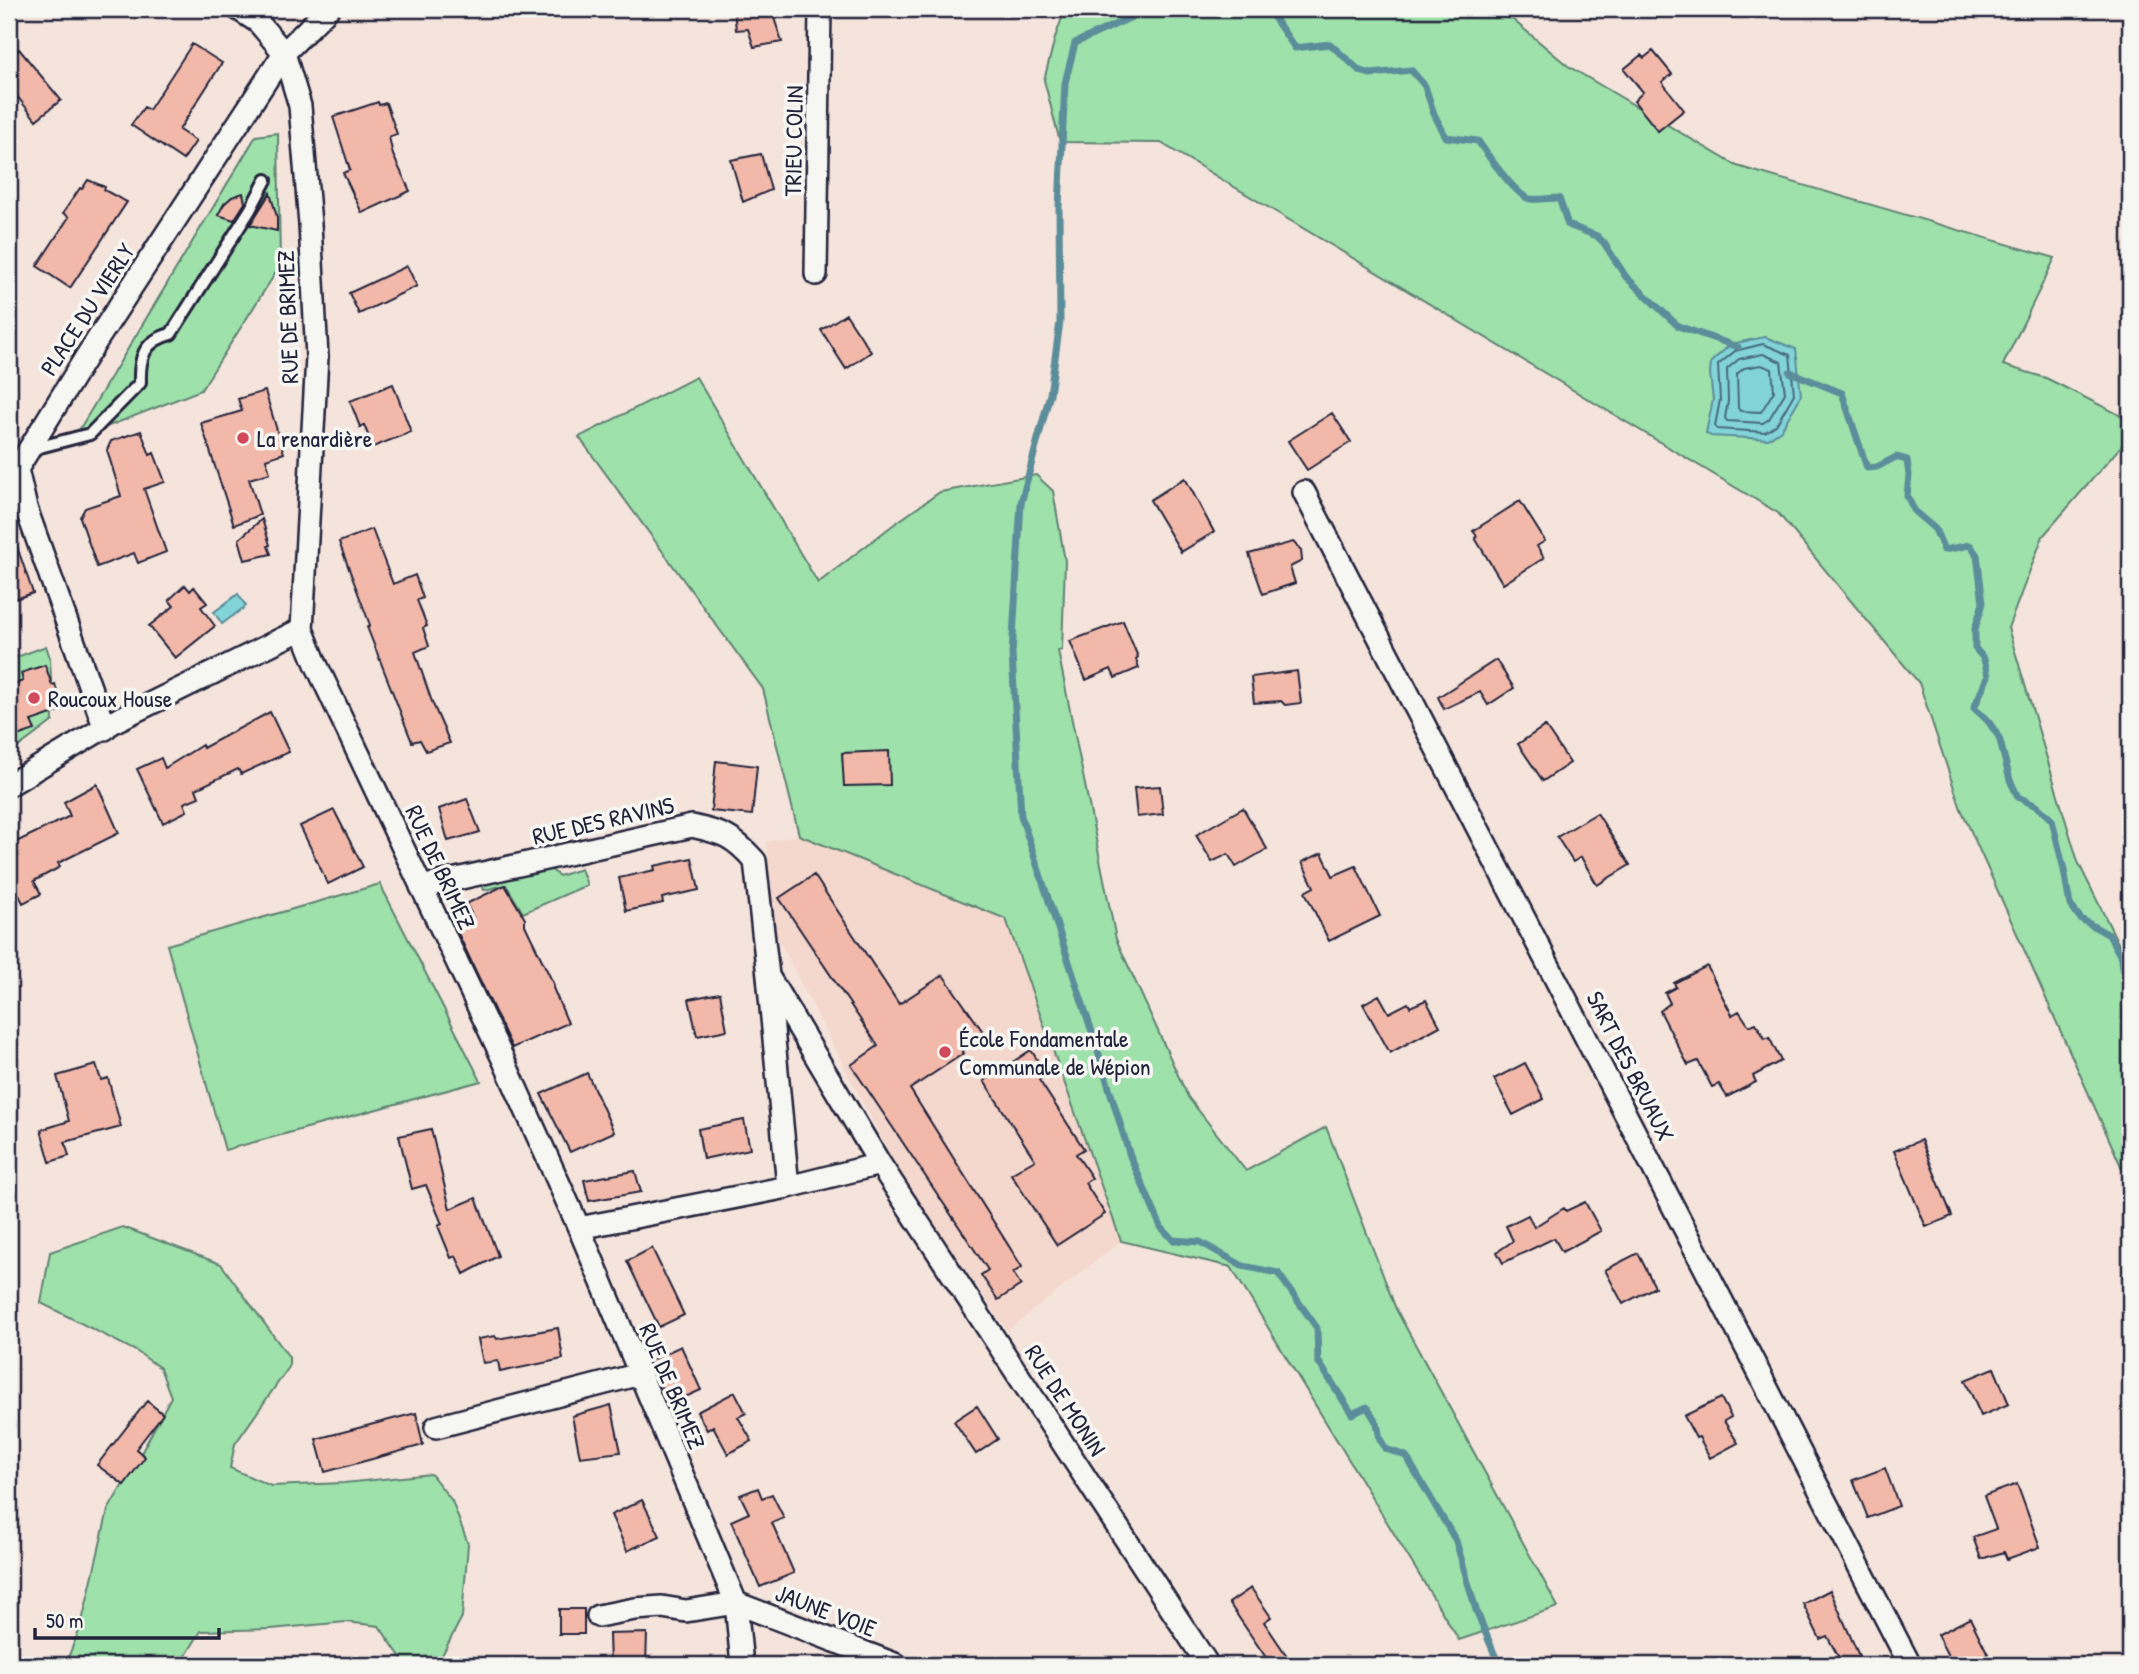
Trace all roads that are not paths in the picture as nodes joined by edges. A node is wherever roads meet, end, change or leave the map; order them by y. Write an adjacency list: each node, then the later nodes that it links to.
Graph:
1 (238, 9): 4 (street)
2 (328, 9): 4 (street, PLACE DU VIERLY)
3 (820, 9): 6 (street, TRIEU COLIN)
4 (284, 53): 7 (street, PLACE DU VIERLY); 10 (street, RUE DE BRIMEZ)
5 (266, 180): 7 (lane)
6 (816, 274)
7 (29, 449): 8 (street, PLACE DU VIERLY)
8 (13, 469): 11 (street, PLACE DU VIERLY)
9 (1304, 492): 25 (street, SART DES BRUAUX)
10 (302, 629): 11 (street); 13 (street, RUE DE BRIMEZ)
11 (104, 729): 12 (street)
12 (9, 785)
13 (421, 887): 14 (street, RUE DES RAVINS); 17 (street, RUE DE BRIMEZ)
14 (768, 976): 15 (street, RUE DE MONIN); 16 (street)
15 (880, 1164): 16 (street); 24 (street, RUE DE MONIN)
16 (788, 1187): 17 (street)
17 (579, 1228): 18 (street, RUE DE BRIMEZ)
18 (640, 1374): 19 (street); 20 (street, RUE DE BRIMEZ)
19 (436, 1427)
20 (736, 1603): 21 (street); 22 (street, RUE DE BRIMEZ); 23 (street, JAUNE VOIE)
21 (598, 1616)
22 (742, 1665)
23 (897, 1665)
24 (1208, 1665)
25 (1910, 1665)

